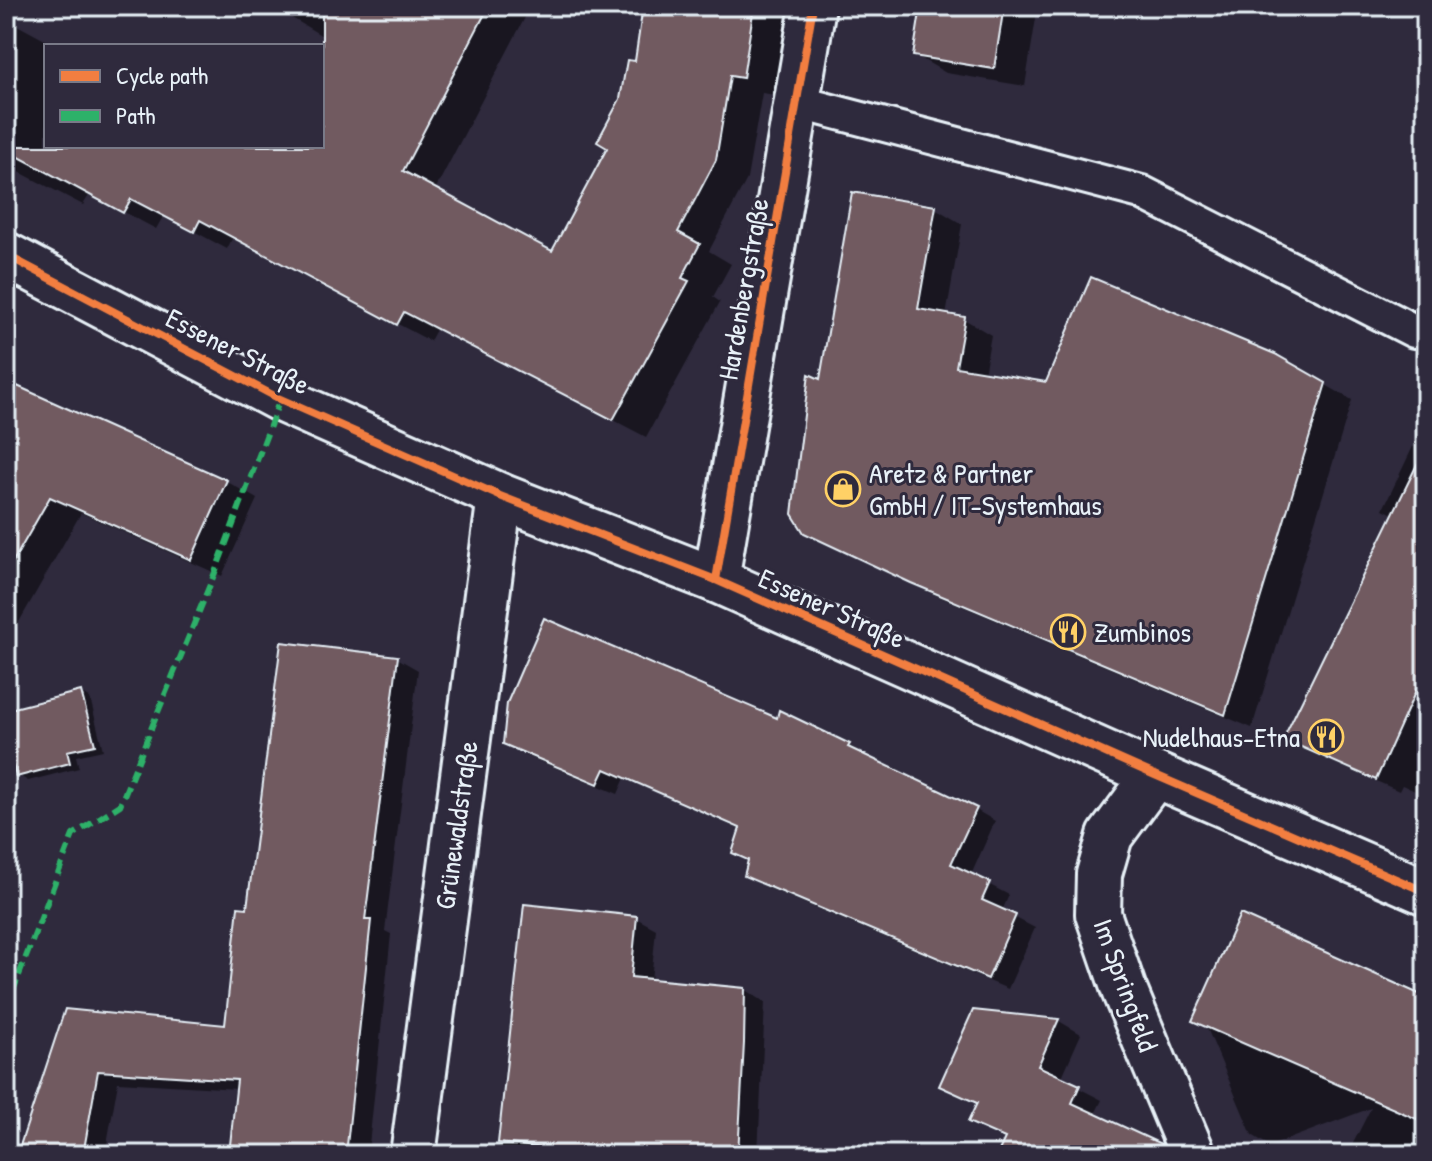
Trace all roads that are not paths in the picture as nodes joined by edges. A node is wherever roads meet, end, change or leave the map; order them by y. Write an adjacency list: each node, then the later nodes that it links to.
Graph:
1 (813, 6): 2 (street, Hardenbergstraße)
2 (797, 102): 4 (lane); 6 (street, Hardenbergstraße)
3 (6, 255): 5 (street, Essener Straße)
4 (1414, 331)
5 (500, 496): 6 (street, Essener Straße); 9 (street, Grünewaldstraße)
6 (716, 580): 7 (street, Essener Straße)
7 (1155, 775): 8 (street, Essener Straße); 10 (street, Im Springfeld)
8 (1426, 892)
9 (413, 1155)
10 (1193, 1155)

